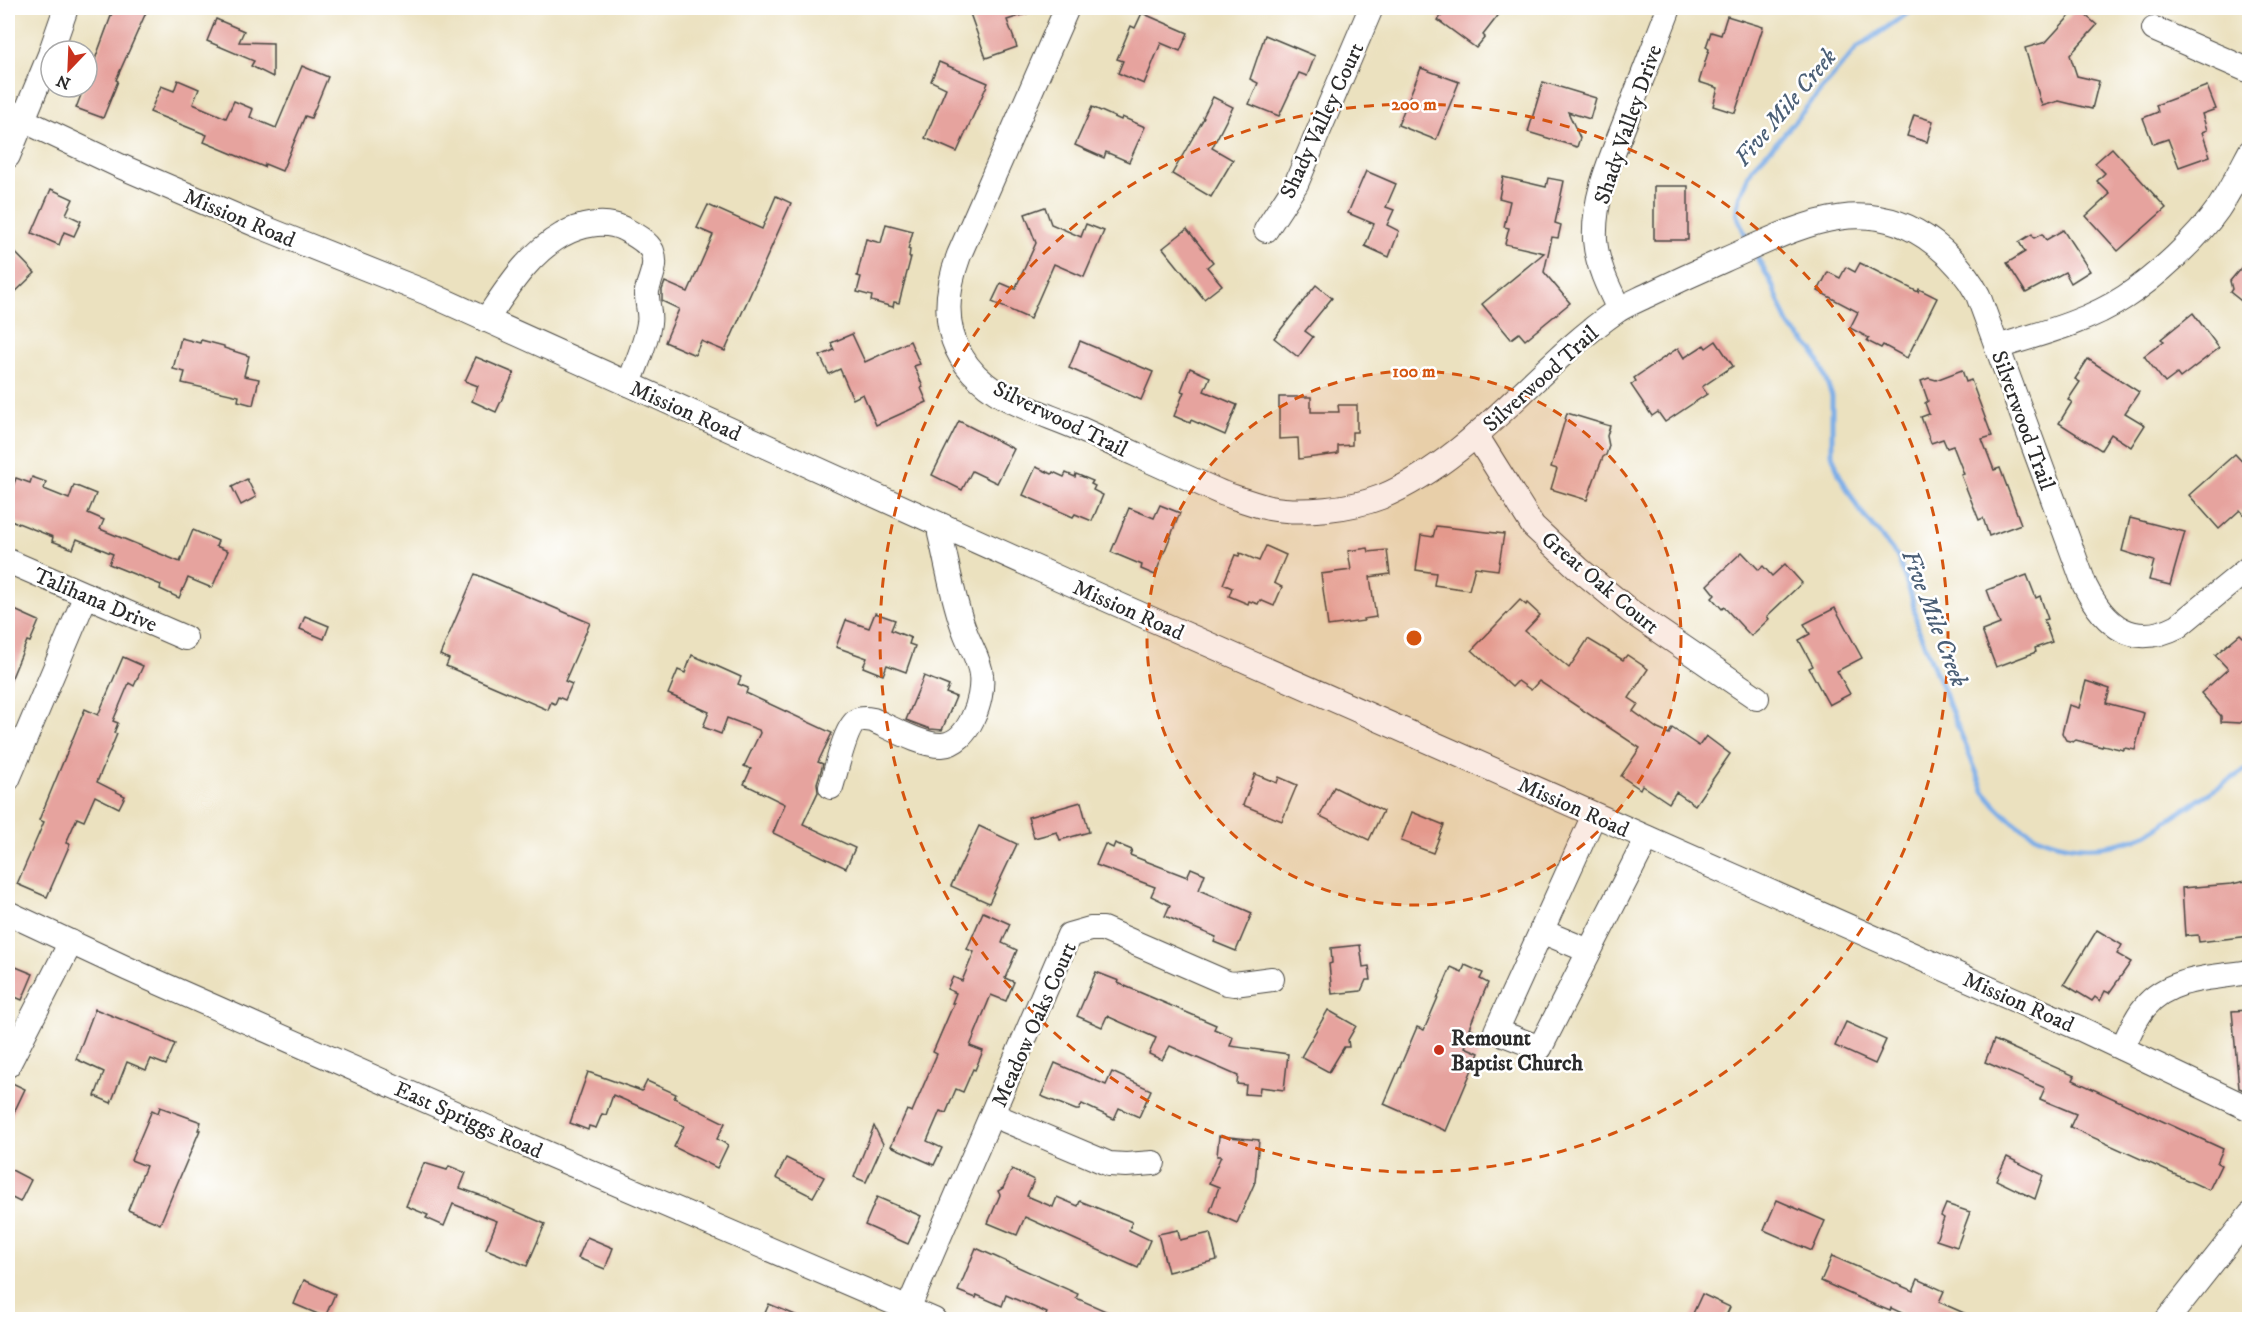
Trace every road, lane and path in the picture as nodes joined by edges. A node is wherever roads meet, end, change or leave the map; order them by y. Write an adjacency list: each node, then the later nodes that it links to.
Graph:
1 (66, 8): 6 (street)
2 (1067, 8): 17 (street, Silverwood Trail)
3 (1371, 8): 12 (street, Shady Valley Court)
4 (1669, 8): 13 (street, Shady Valley Drive)
5 (2154, 29): 7 (street)
6 (55, 39)
7 (2250, 71)
8 (39, 73): 9 (street)
9 (15, 116): 11 (street); 14 (street, Mission Road)
10 (2250, 152): 15 (street)
11 (8, 156)
12 (1266, 230)
13 (1619, 309): 15 (street, Silverwood Trail); 17 (street, Silverwood Trail)
14 (486, 320): 16 (street, Mission Road); 16 (street)
15 (1997, 347): 20 (street, Silverwood Trail)
16 (629, 384): 18 (street, Mission Road)
17 (1476, 435): 23 (street, Great Oak Court)
18 (940, 525): 25 (street); 26 (street, Mission Road)
19 (8, 561): 21 (street, Talihana Drive)
20 (2250, 567)
21 (86, 595): 22 (street, Talihana Drive); 24 (street)
22 (185, 638)
23 (1757, 698)
24 (8, 779)
25 (831, 787)
26 (1594, 815): 27 (street, Mission Road); 29 (street)
27 (1647, 838): 31 (street); 34 (street, Mission Road)
28 (8, 913): 30 (street, East Spriggs Road)
29 (1541, 931): 31 (street); 31 (street)
30 (71, 942): 35 (street); 40 (street, East Spriggs Road)
31 (1589, 951)
32 (2250, 972): 34 (street)
33 (1272, 979): 37 (street, Meadow Oaks Court)
34 (2122, 1048): 36 (street, Mission Road)
35 (8, 1065)
36 (2250, 1109)
37 (993, 1115): 38 (street); 40 (street, Meadow Oaks Court)
38 (1153, 1163)
39 (2250, 1215): 42 (street)
40 (909, 1309): 41 (street, East Spriggs Road)
41 (934, 1320)
42 (2167, 1320)

